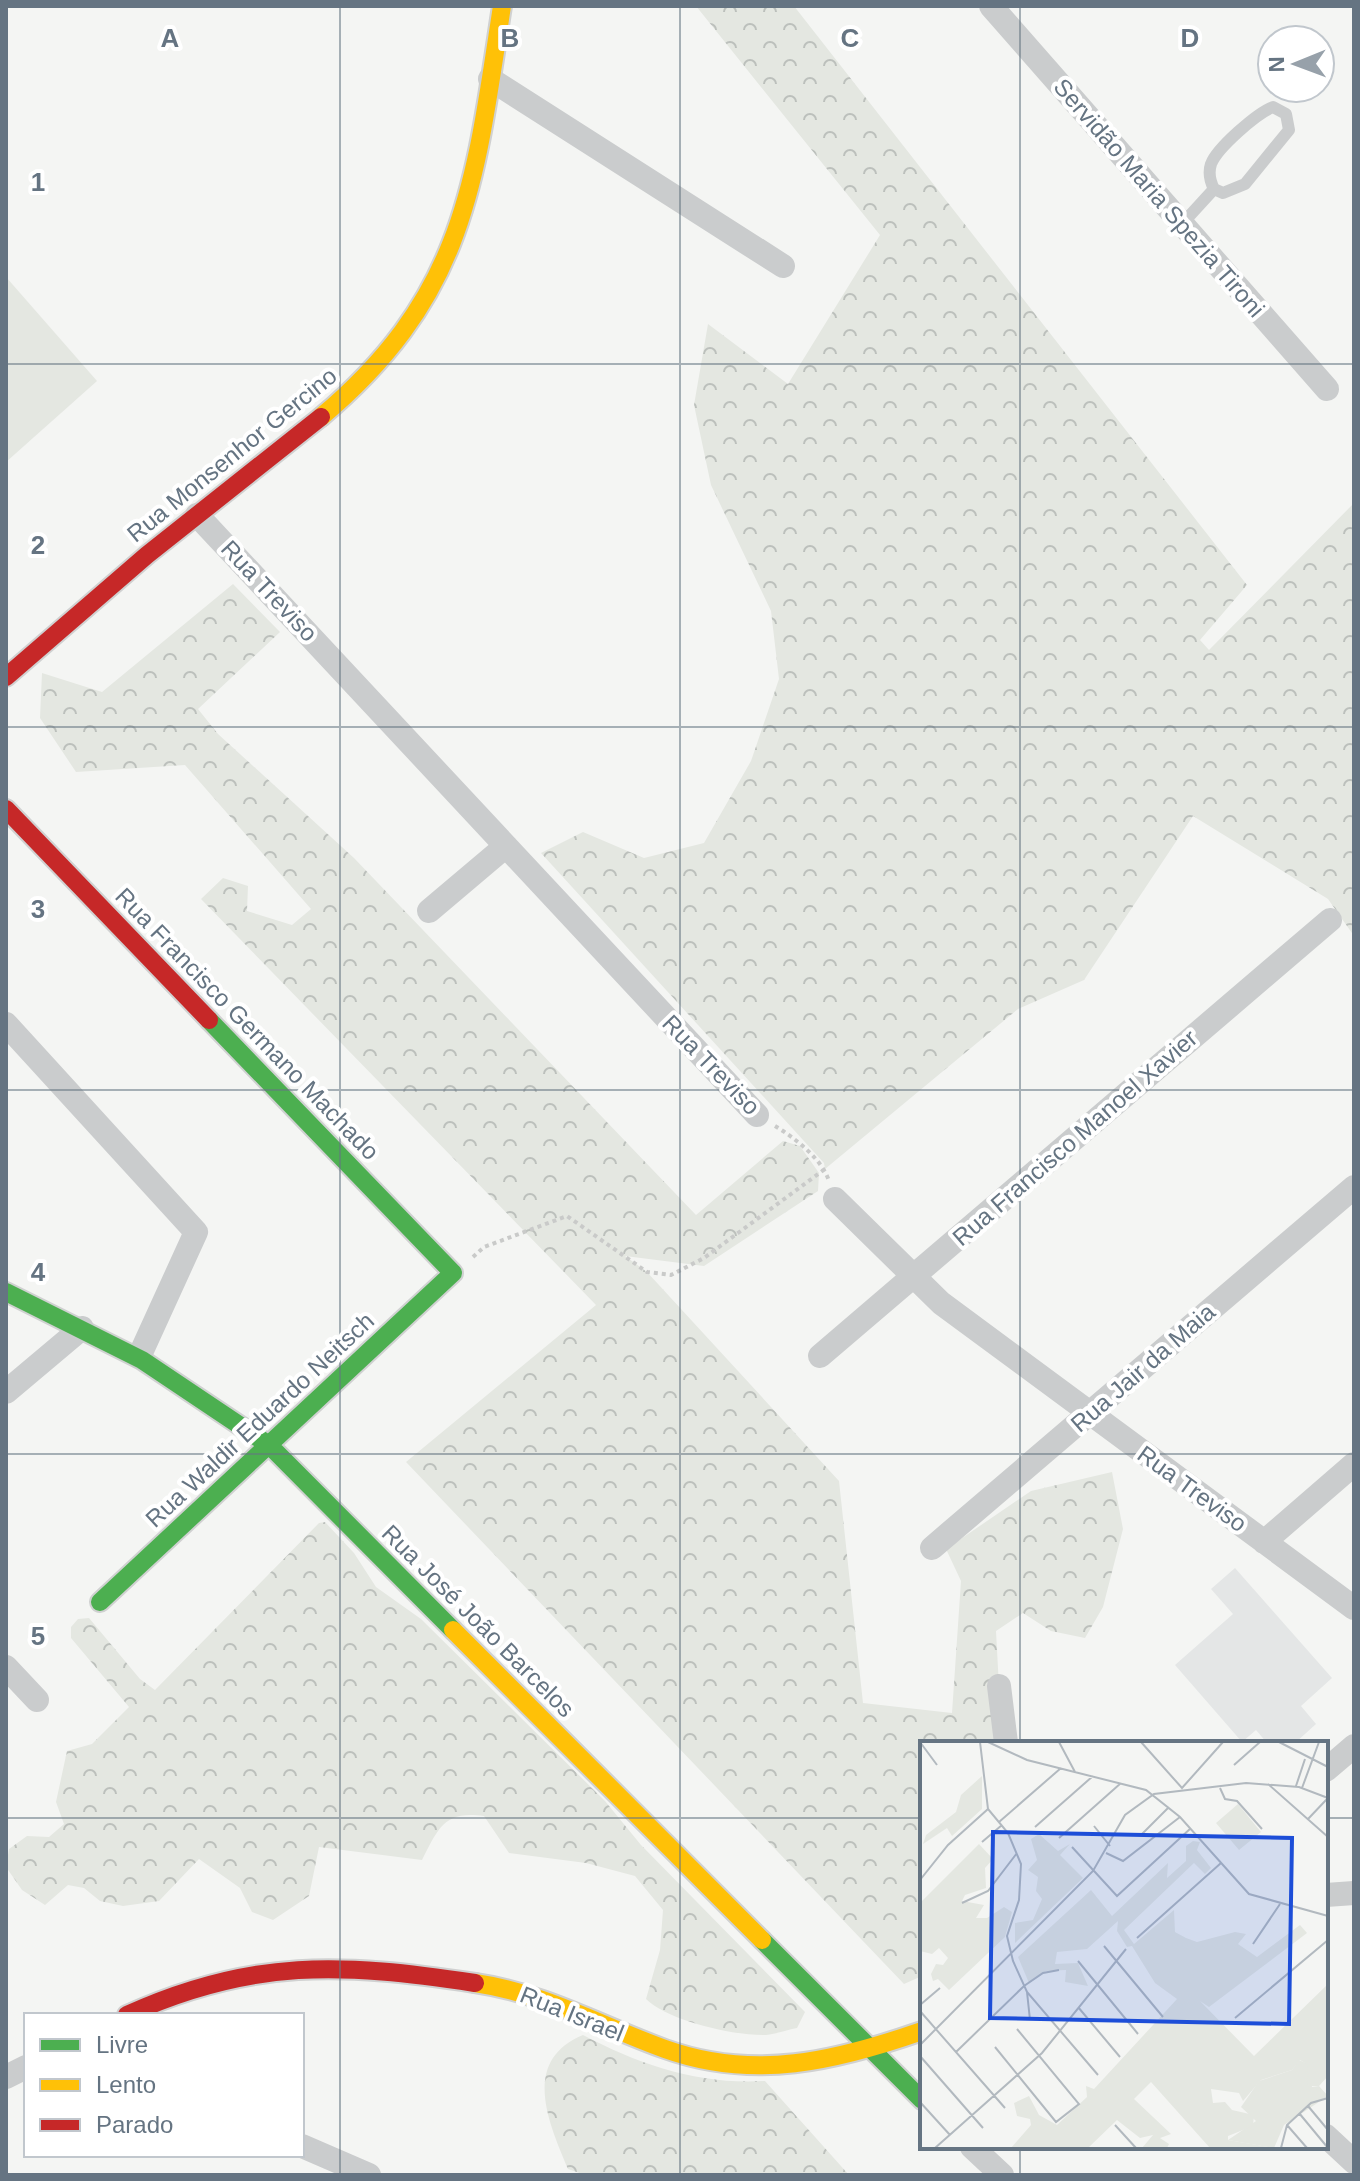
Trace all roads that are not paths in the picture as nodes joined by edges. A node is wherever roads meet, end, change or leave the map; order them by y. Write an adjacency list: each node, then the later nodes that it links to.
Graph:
1 (502, 6): 3 (street, Rua Monsenhor Gercino)
2 (991, 6): 5 (street, Servidão Maria Spezia Tironi)
3 (490, 79): 6 (street); 8 (street, Rua Monsenhor Gercino)
4 (1214, 189): 4 (lane); 5 (lane)
5 (1182, 224): 7 (street, Servidão Maria Spezia Tironi)
6 (783, 266)
7 (1327, 389)
8 (197, 515): 9 (street, Rua Monsenhor Gercino); 11 (street, Rua Treviso)
9 (6, 677)
10 (6, 809): 18 (street, Rua Francisco Germano Machado)
11 (506, 846): 12 (street); 15 (street, Rua Treviso)
12 (429, 911)
13 (1330, 920): 19 (street, Rua Francisco Manoel Xavier)
14 (6, 1024): 23 (street)
15 (757, 1115)
16 (1354, 1187): 25 (street, Rua Jair da Maia)
17 (835, 1199): 19 (street, Rua Treviso)
18 (453, 1273): 26 (street, Rua Waldir Eduardo Neitsch)
19 (912, 1277): 22 (street, Rua Francisco Manoel Xavier); 25 (street, Rua Treviso)
20 (6, 1292): 21 (street, Rua José João Barcelos)
21 (82, 1328): 23 (street, Rua José João Barcelos); 24 (street)
22 (820, 1356)
23 (139, 1357): 26 (street, Rua José João Barcelos)
24 (6, 1392)
25 (1090, 1414): 28 (street, Rua Treviso); 29 (street, Rua Jair da Maia)
26 (269, 1445): 30 (street, Rua Waldir Eduardo Neitsch); 42 (street, Rua José João Barcelos)
27 (1354, 1464): 28 (street)
28 (1264, 1542): 31 (street, Rua Treviso)
29 (932, 1548)
30 (100, 1602)
31 (1354, 1608)
32 (6, 1667): 34 (street)
33 (999, 1686): 35 (street)
34 (37, 1700)
35 (1006, 1741)
36 (1354, 1746): 37 (street)
37 (1328, 1768)
38 (1354, 1893): 39 (street)
39 (1328, 1895)
40 (143, 2012): 42 (street, Rua Israel)
41 (920, 2032): 42 (street, Rua Israel)
42 (867, 2049): 45 (street, Rua José João Barcelos)
43 (24, 2068): 44 (street)
44 (6, 2077)
45 (920, 2098)
46 (1328, 2138): 49 (street)
47 (304, 2147): 50 (street)
48 (974, 2149): 51 (street)
49 (1354, 2162)
50 (369, 2175)
51 (1002, 2175)

